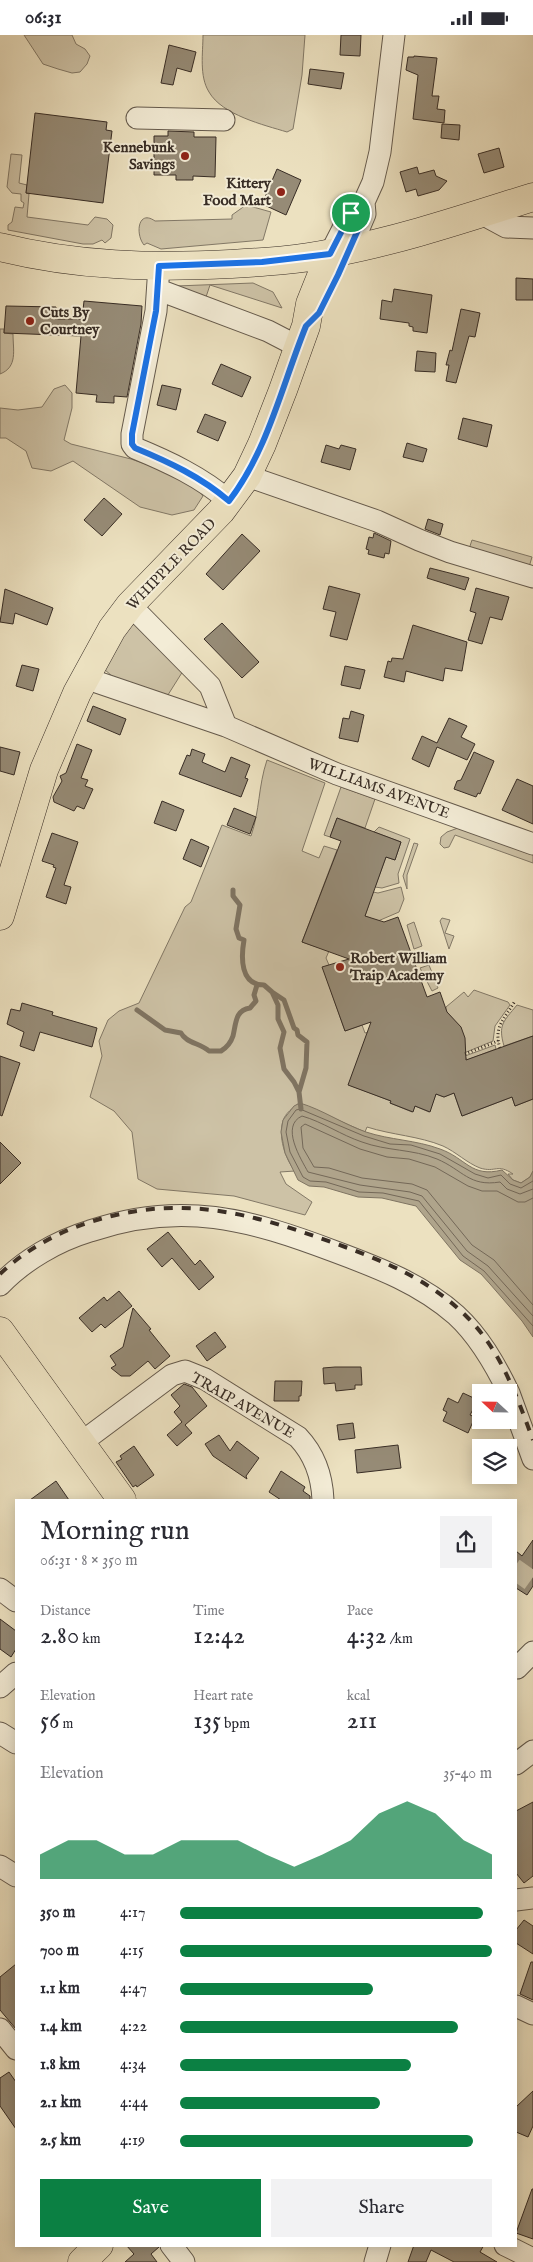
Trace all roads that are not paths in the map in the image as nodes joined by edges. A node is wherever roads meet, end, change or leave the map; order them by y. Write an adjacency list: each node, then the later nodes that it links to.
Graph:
1 (394, 35): 8 (street)
2 (137, 118): 3 (street)
3 (224, 120)
4 (533, 197): 5 (main road)
5 (482, 214): 6 (street); 8 (main road)
6 (533, 228)
7 (0, 247): 9 (main road)
8 (340, 251): 9 (main road); 10 (main road, WHIPPLE ROAD)
9 (159, 278): 10 (street); 12 (street)
10 (302, 336): 11 (main road, WHIPPLE ROAD)
11 (247, 476): 12 (main road, WHIPPLE ROAD); 13 (street)
12 (229, 501): 14 (main road, WHIPPLE ROAD)
13 (533, 577)
14 (130, 605): 15 (main road, WHIPPLE ROAD); 16 (street)
15 (85, 678): 16 (street, WILLIAMS AVENUE); 18 (main road, WHIPPLE ROAD)
16 (226, 726): 17 (street, WILLIAMS AVENUE)
17 (533, 844)
18 (0, 916)
19 (0, 1285): 21 (street)
20 (0, 1331): 23 (main road)
21 (504, 1384)
22 (518, 1418): 24 (street)
23 (82, 1442): 25 (main road); 26 (street, TRAIP AVENUE)
24 (533, 1459)
25 (121, 1499)
26 (322, 1499)
27 (0, 1589): 28 (street)
28 (15, 1600)
29 (15, 1674): 30 (street)
30 (0, 1687)
31 (0, 1733): 32 (street)
32 (15, 1742)
33 (533, 1751): 34 (street)
34 (517, 1763)
35 (533, 1898): 36 (street)
36 (517, 1900)
37 (517, 2007): 38 (street)
38 (533, 2015)
39 (0, 2029): 40 (street)
40 (15, 2048)
41 (97, 2247): 46 (main road)
42 (173, 2247): 47 (street)
43 (379, 2247): 48 (street)
44 (509, 2247): 45 (street)
45 (533, 2259)
46 (82, 2262)
47 (184, 2262)
48 (374, 2262)

